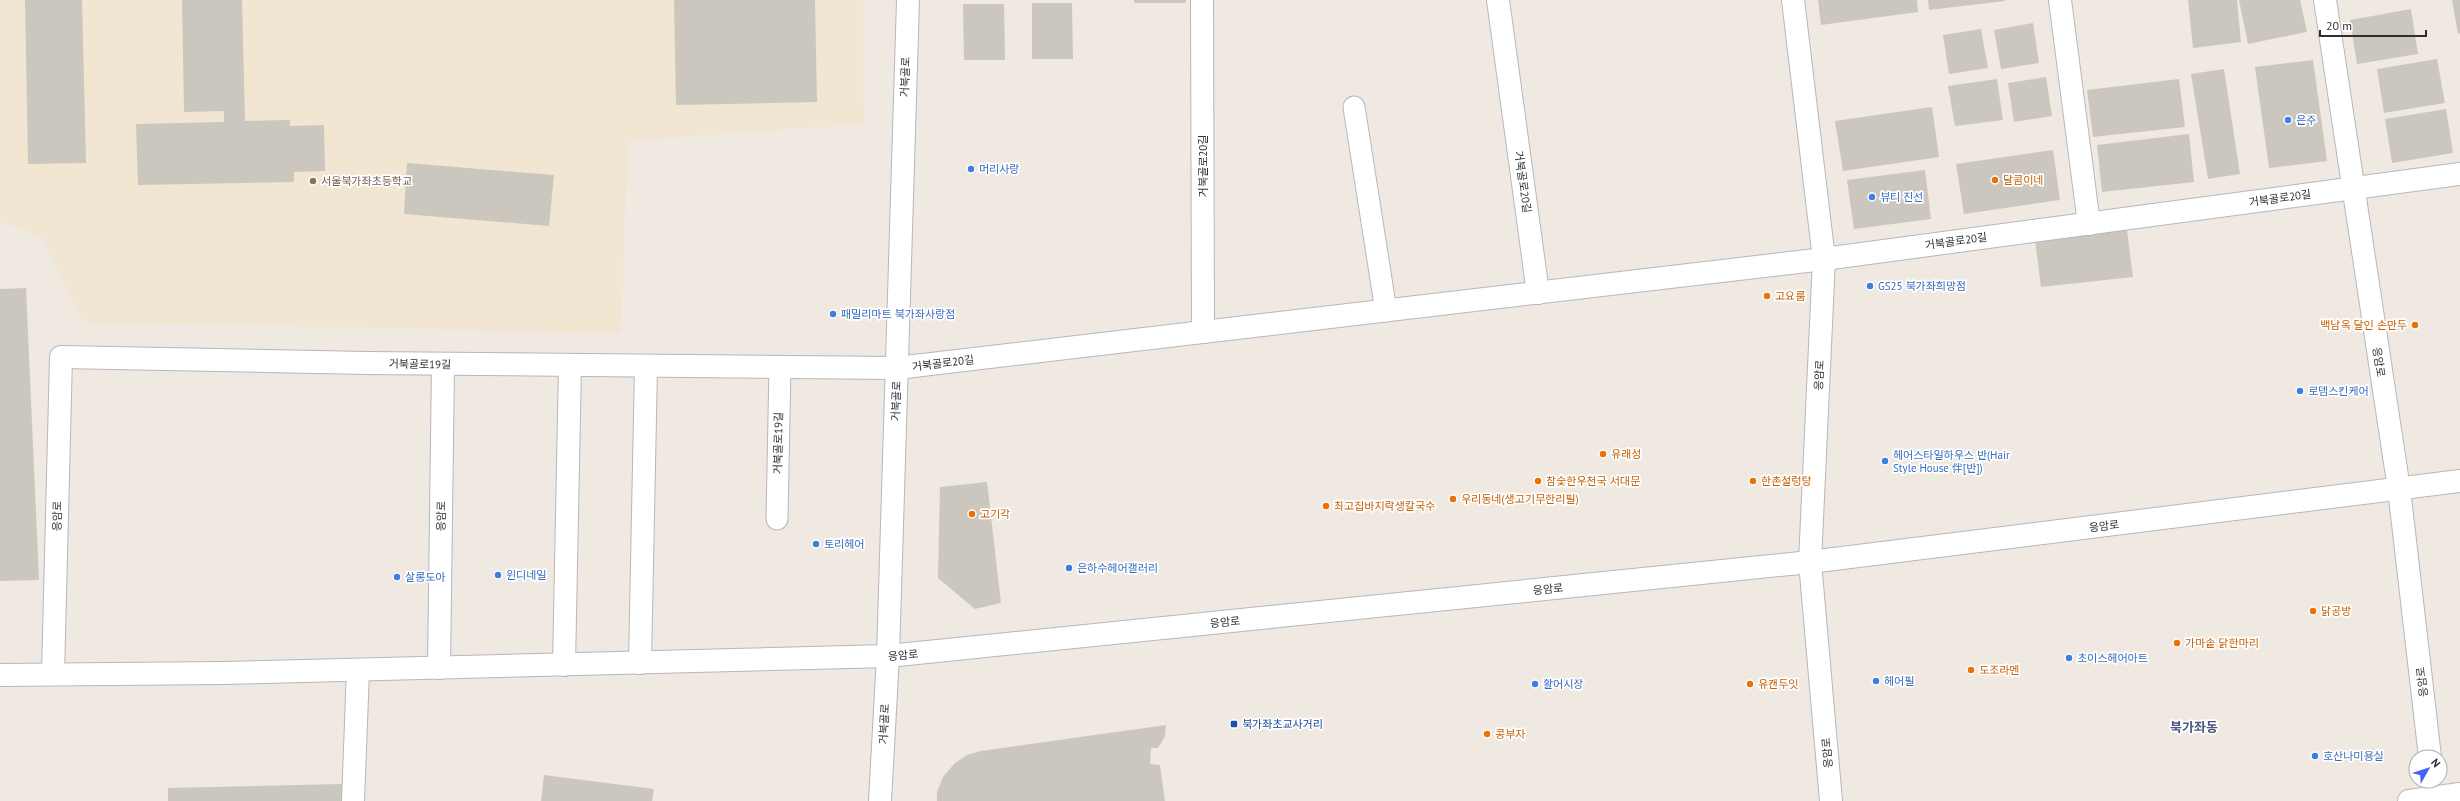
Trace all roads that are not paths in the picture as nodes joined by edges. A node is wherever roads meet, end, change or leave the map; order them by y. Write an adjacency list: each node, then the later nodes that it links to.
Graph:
1 (908, 0): 20 (street, 거북골로)
2 (1202, 0): 14 (street, 거북골로20길)
3 (1498, 0): 12 (street, 거북골로20길)
4 (1792, 0): 11 (street)
5 (2060, 0): 10 (street)
6 (2325, 0): 9 (street)
7 (1354, 106): 13 (lane)
8 (2460, 174): 9 (street, 거북골로20길)
9 (2353, 188): 10 (street, 거북골로20길); 22 (street, 응암로)
10 (2089, 224): 11 (street, 거북골로20길)
11 (1824, 259): 12 (street, 거북골로20길); 24 (street, 응암로)
12 (1538, 293): 13 (street, 거북골로20길)
13 (1386, 311): 14 (street, 거북골로20길)
14 (1203, 332): 20 (street, 거북골로20길)
15 (61, 357): 16 (street, 거북골로19길); 30 (street, 응암로)
16 (443, 364): 17 (street, 거북골로19길); 28 (street, 응암로)
17 (570, 365): 18 (street, 거북골로19길); 27 (street)
18 (646, 366): 19 (street, 거북골로19길); 26 (street)
19 (780, 367): 20 (street, 거북골로19길); 23 (lane, 거북골로19길)
20 (897, 368): 25 (street, 거북골로)
21 (2460, 481): 22 (street, 응암로)
22 (2399, 488): 24 (street, 응암로); 32 (street, 응암로)
23 (777, 519)
24 (1810, 562): 25 (street, 응암로); 37 (street, 응암로)
25 (888, 656): 26 (street, 응암로); 36 (street, 거북골로)
26 (640, 662): 27 (street, 응암로)
27 (564, 665): 28 (street, 응암로)
28 (439, 668): 29 (street, 응암로)
29 (358, 670): 30 (street, 응암로); 35 (street)
30 (53, 674): 31 (street, 응암로)
31 (0, 675)
32 (2429, 749)
33 (2434, 793): 34 (street); 38 (street)
34 (2460, 794)
35 (353, 801)
36 (880, 801)
37 (1831, 801)
38 (2409, 801)

